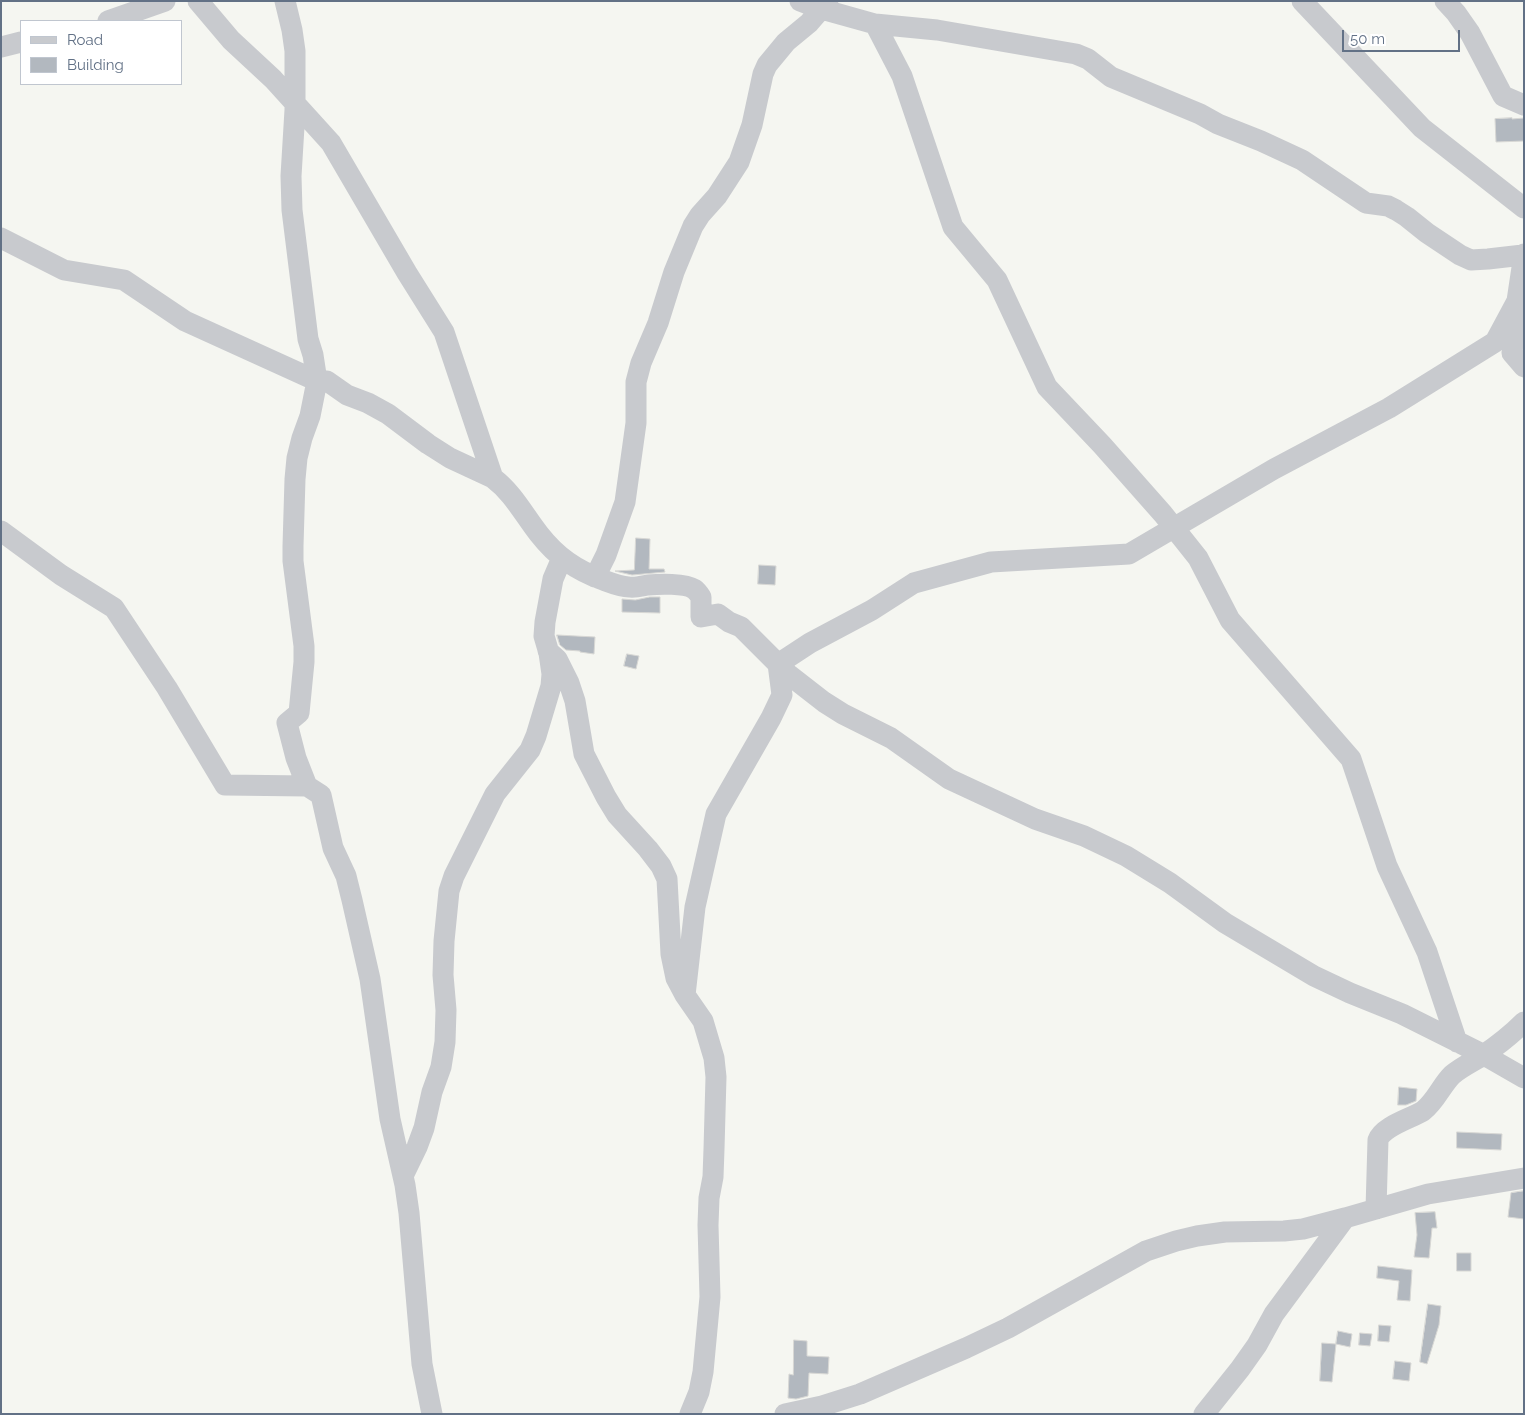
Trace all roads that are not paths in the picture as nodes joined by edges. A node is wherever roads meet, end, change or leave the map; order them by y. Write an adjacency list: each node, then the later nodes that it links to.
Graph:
1 (165, 1): 8 (street)
2 (198, 1): 12 (street)
3 (285, 1): 12 (street)
4 (800, 1): 7 (street)
5 (1302, 1): 14 (street)
6 (1445, 1): 13 (street)
7 (825, 5): 9 (street); 24 (street)
8 (111, 20)
9 (875, 24): 16 (street); 21 (street)
10 (20, 42): 11 (street)
11 (1, 46)
12 (295, 103): 19 (street); 20 (street)
13 (1524, 105)
14 (1524, 208)
15 (1, 238): 19 (street)
16 (1524, 254): 17 (street)
17 (1517, 301): 18 (street); 21 (street)
18 (1524, 367)
19 (317, 381): 20 (street); 27 (street)
20 (494, 478): 23 (street)
21 (1174, 528): 26 (street); 30 (street)
22 (1, 531): 27 (street)
23 (562, 558): 24 (street); 25 (street)
24 (595, 577): 26 (street)
25 (548, 650): 28 (street); 33 (street)
26 (778, 664): 28 (street); 30 (street)
27 (307, 786): 33 (street)
28 (685, 995): 38 (street)
29 (1524, 1022): 31 (street)
30 (1458, 1042): 31 (street)
31 (1484, 1055): 32 (street); 35 (street)
32 (1524, 1078)
33 (403, 1176): 37 (street)
34 (1524, 1178): 35 (street)
35 (1376, 1209): 36 (street)
36 (1345, 1218): 39 (street); 40 (street)
37 (432, 1414)
38 (690, 1414)
39 (785, 1414)
40 (1204, 1414)

